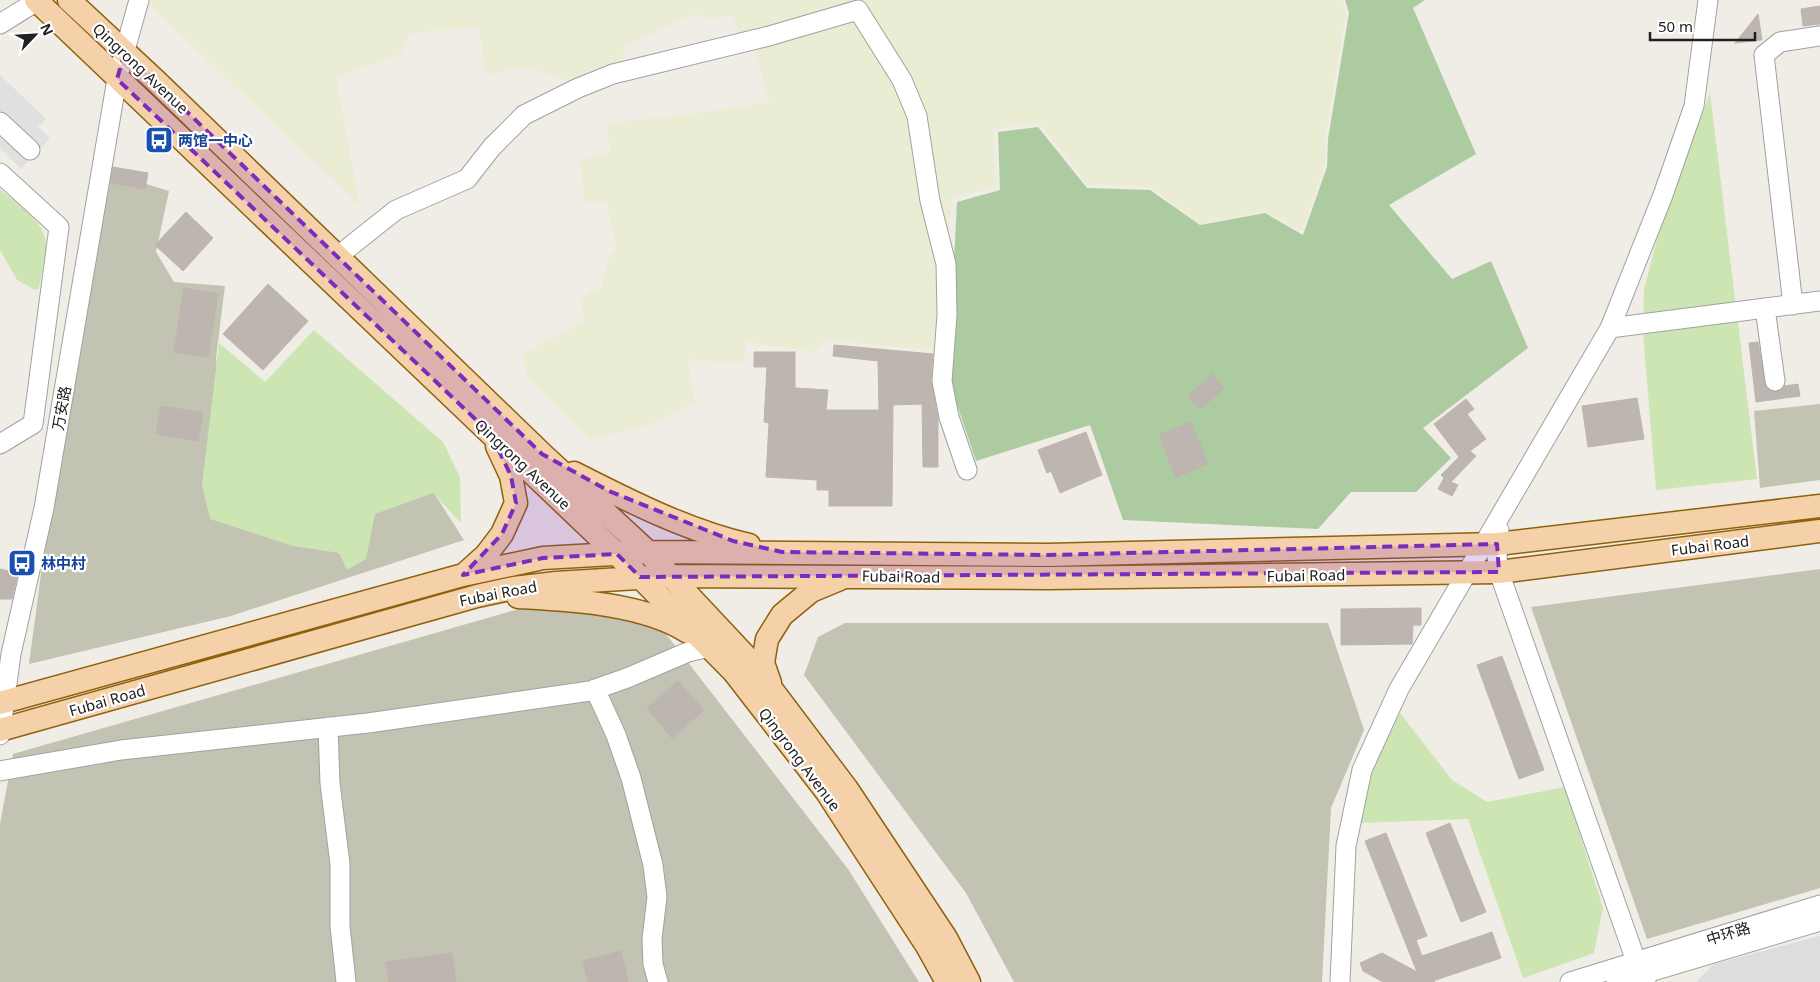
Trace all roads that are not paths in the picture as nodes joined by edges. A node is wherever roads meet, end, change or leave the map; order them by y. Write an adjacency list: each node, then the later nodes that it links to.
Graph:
1 (69, 0): 7 (main road, Qingrong Avenue)
2 (139, 0): 7 (street, 万安路)
3 (1708, 0): 16 (street)
4 (36, 1): 5 (street); 8 (main road, Qingrong Avenue)
5 (0, 24)
6 (1820, 36): 14 (street)
7 (125, 52): 8 (street, 万安路); 12 (main road, Qingrong Avenue)
8 (117, 79): 18 (main road, Qingrong Avenue); 38 (street, 万安路)
9 (0, 122): 10 (street)
10 (30, 150)
11 (0, 174): 19 (street)
12 (338, 256): 20 (main road, Qingrong Avenue); 21 (street)
13 (1820, 301): 14 (street)
14 (1793, 305): 15 (street)
15 (1765, 308): 16 (street); 17 (street)
16 (1610, 328): 24 (street)
17 (1776, 381)
18 (492, 434): 27 (main road, Qingrong Avenue); 30 (main road)
19 (0, 444)
20 (542, 454): 25 (main road, Qingrong Avenue); 26 (main road)
21 (966, 470)
22 (1820, 506): 24 (main road, Fubai Road)
23 (1820, 531): 28 (main road, Fubai Road)
24 (1490, 544): 26 (main road, Fubai Road); 28 (street); 29 (street)
25 (648, 552): 26 (main road, Fubai Road); 27 (main road, Fubai Road); 32 (main road, Qingrong Avenue)
26 (782, 552)
27 (617, 554): 30 (main road, Fubai Road); 33 (main road, Qingrong Avenue)
28 (1498, 572): 29 (main road, Fubai Road); 44 (street)
29 (1466, 573): 31 (main road, Fubai Road); 49 (street)
30 (463, 575): 38 (main road, Fubai Road)
31 (854, 575): 32 (main road, Fubai Road); 37 (main road)
32 (670, 576): 33 (main road, Fubai Road); 37 (main road, Qingrong Avenue)
33 (640, 577): 34 (main road, Fubai Road); 35 (main road, Qingrong Avenue)
34 (477, 596): 35 (main road); 40 (main road, Fubai Road)
35 (709, 646): 36 (street); 47 (main road, Qingrong Avenue)
36 (595, 689): 39 (street); 46 (street)
37 (772, 689): 48 (main road, Qingrong Avenue)
38 (2, 703): 40 (street, 万安路)
39 (328, 727): 41 (street); 45 (street)
40 (0, 731)
41 (0, 771)
42 (1820, 905): 44 (street, 中环路)
43 (1820, 921): 44 (street, 中环路)
44 (1641, 972): 50 (street); 51 (street)
45 (346, 982)
46 (658, 982)
47 (947, 982)
48 (969, 982)
49 (1340, 982)
50 (1570, 982)
51 (1616, 982)

